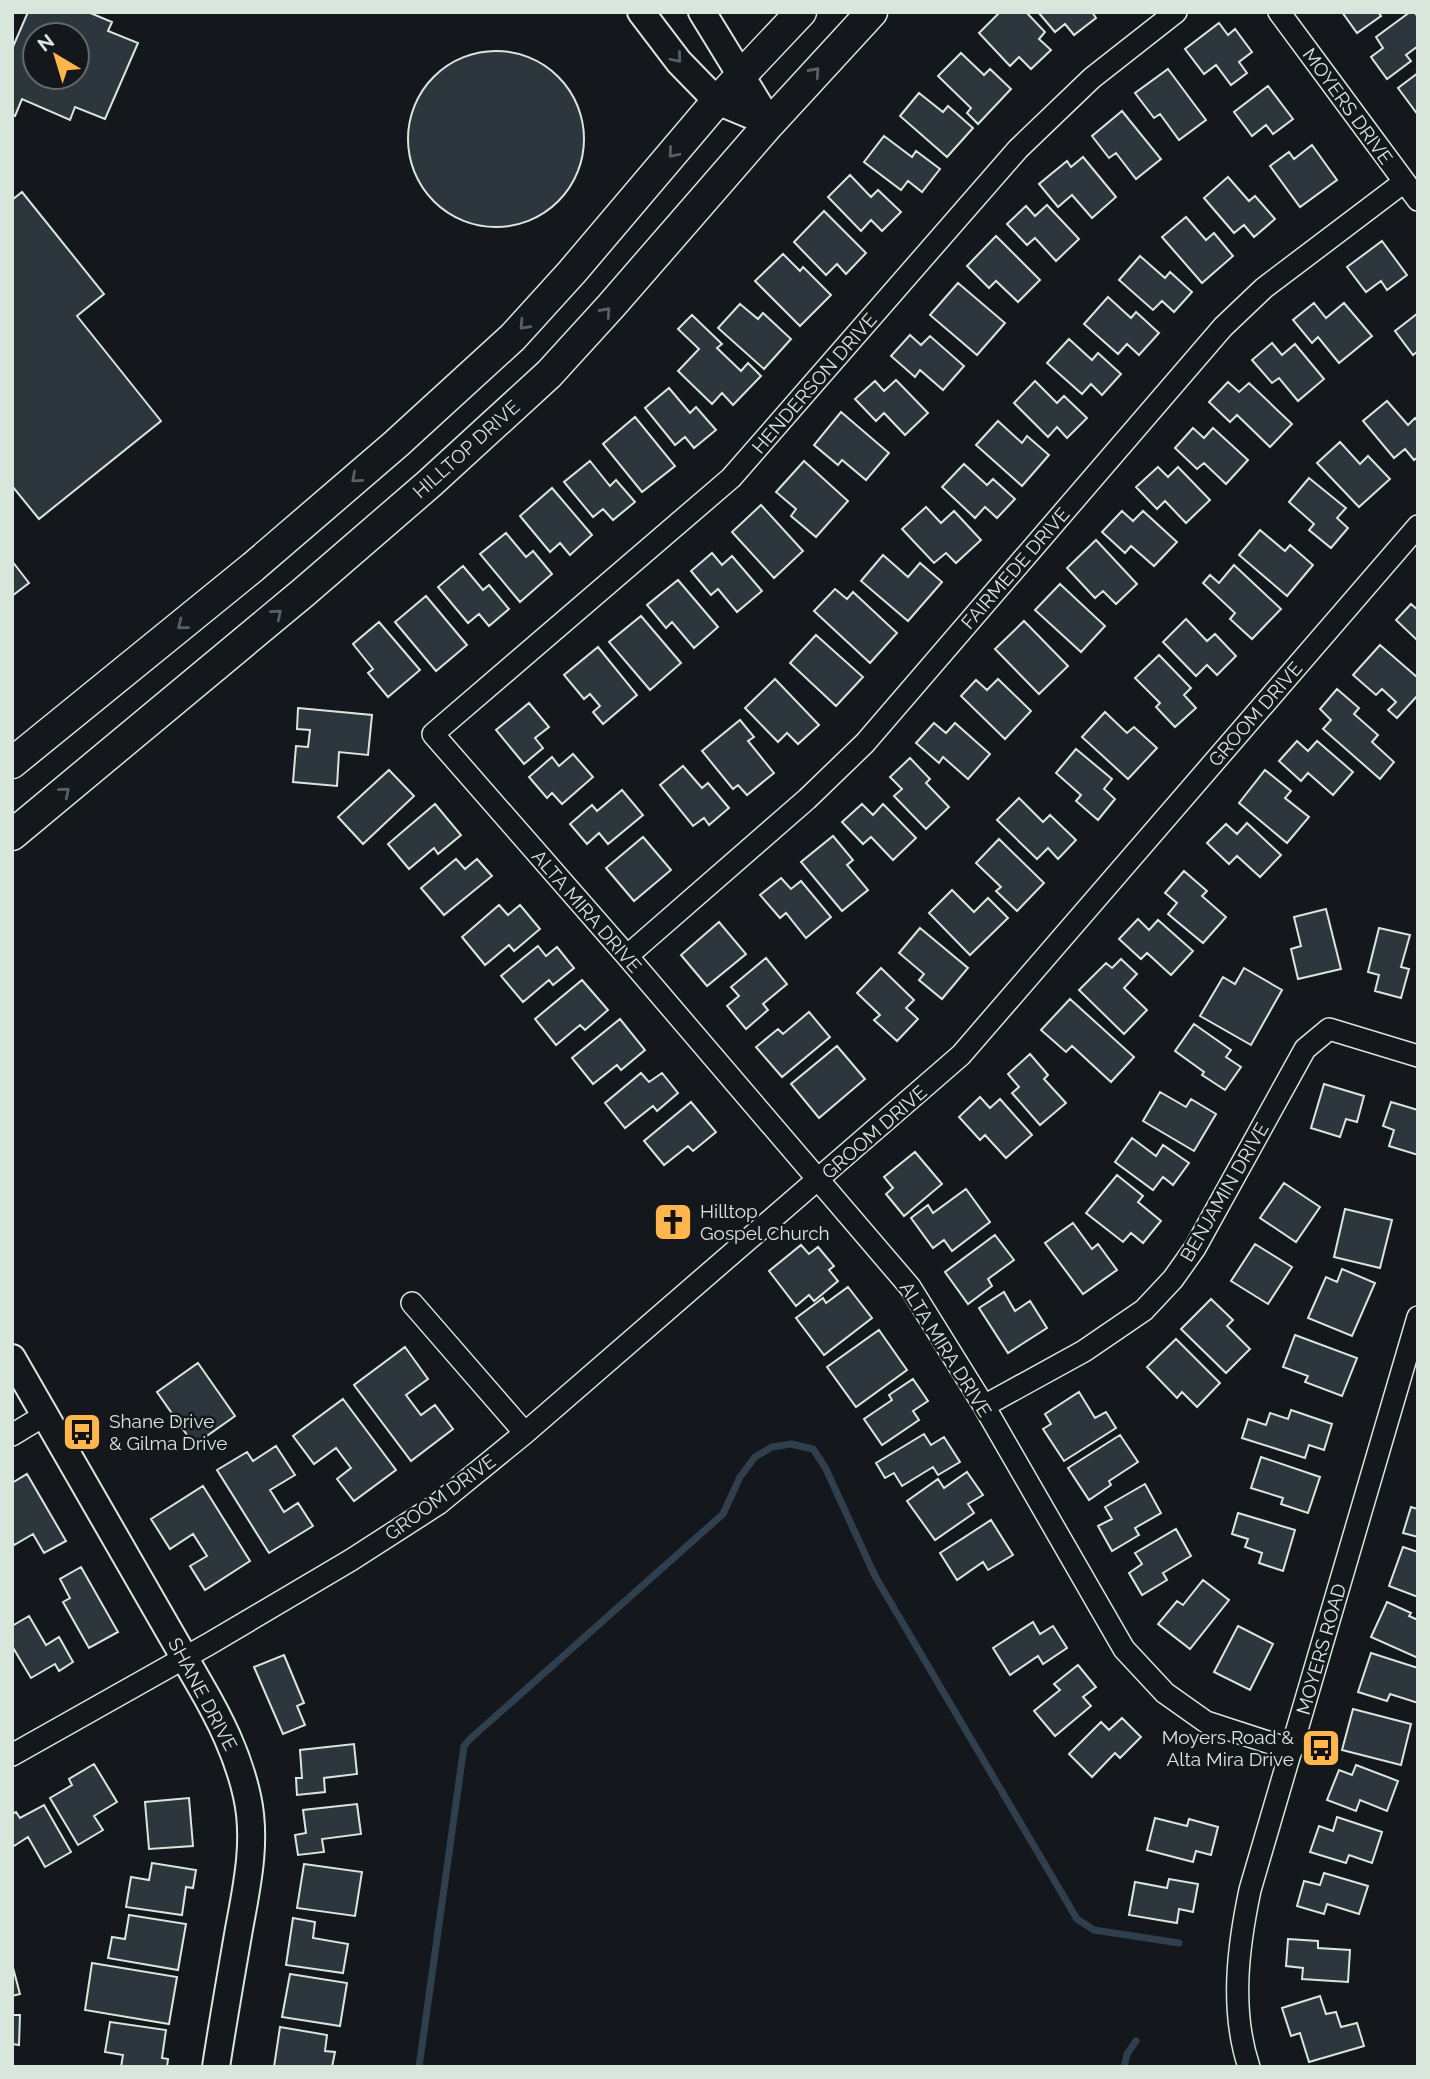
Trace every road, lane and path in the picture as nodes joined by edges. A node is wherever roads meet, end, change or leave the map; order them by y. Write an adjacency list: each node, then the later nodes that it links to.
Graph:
1 (641, 12): 8 (street, one-way to 8)
2 (702, 12): 7 (street)
3 (801, 12): 7 (main road)
4 (872, 12): 9 (main road, HILLTOP DRIVE, one-way to 4)
5 (1176, 12): 13 (street, HENDERSON DRIVE)
6 (1279, 12): 10 (street, MOYERS DRIVE)
7 (741, 74): 8 (main road); 9 (street)
8 (717, 101): 9 (street); 14 (main road, one-way to 14)
9 (770, 123): 15 (main road, HILLTOP DRIVE, one-way to 9)
10 (1404, 182): 11 (street, MOYERS DRIVE); 16 (street, FAIRMEDE DRIVE)
11 (1418, 200)
12 (1418, 526): 18 (street, GROOM DRIVE)
13 (433, 734): 16 (street, ALTA MIRA DRIVE)
14 (12, 763)
15 (12, 835)
16 (627, 956): 18 (street, ALTA MIRA DRIVE)
17 (1418, 1056): 22 (street, BENJAMIN DRIVE)
18 (818, 1180): 22 (street, ALTA MIRA DRIVE); 24 (street, GROOM DRIVE)
19 (412, 1303): 24 (street)
20 (1418, 1317): 27 (street, MOYERS ROAD)
21 (12, 1358): 23 (street, SHANE DRIVE)
22 (984, 1406): 27 (street, ALTA MIRA DRIVE)
23 (45, 1415): 25 (street); 26 (street, SHANE DRIVE)
24 (525, 1433): 26 (street, GROOM DRIVE)
25 (12, 1435)
26 (186, 1658): 28 (street, GROOM DRIVE); 29 (street, SHANE DRIVE)
27 (1292, 1750): 30 (street, MOYERS ROAD)
28 (12, 1755)
29 (216, 2067)
30 (1249, 2067)

